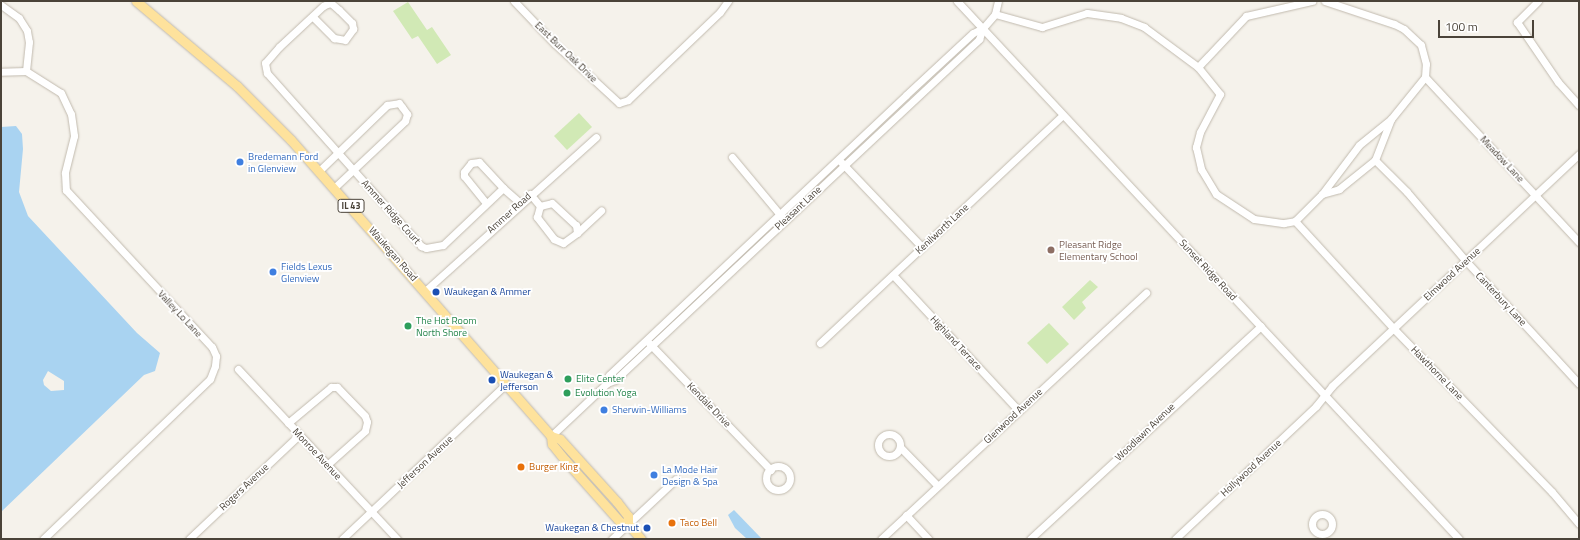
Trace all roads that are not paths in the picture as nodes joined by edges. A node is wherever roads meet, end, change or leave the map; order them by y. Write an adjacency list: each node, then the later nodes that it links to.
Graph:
1 (136, 1): 39 (main road, Waukegan Road / IL 43)
2 (514, 1): 3 (street, East Burr Oak Drive)
3 (728, 1)
4 (957, 1): 14 (street, Sunset Ridge Road)
5 (998, 1): 12 (street, Pleasant Lane)
6 (1312, 1): 18 (street)
7 (1325, 1): 11 (street)
8 (1346, 1): 11 (street)
9 (1538, 1): 24 (street)
10 (1, 5): 19 (street)
11 (1348, 10): 22 (street)
12 (995, 14): 14 (street, Pleasant Lane); 18 (street)
13 (312, 17): 13 (street, Ammer Ridge Court); 33 (street, Ammer Ridge Court)
14 (982, 28): 15 (street, Pleasant Lane); 16 (street, Pleasant Lane); 27 (street, Sunset Ridge Road)
15 (955, 50): 16 (street); 17 (street, Pleasant Lane)
16 (961, 56): 21 (street, Pleasant Lane)
17 (936, 67): 21 (street); 26 (street, Pleasant Lane)
18 (1198, 67): 50 (street)
19 (26, 71): 20 (street); 82 (street, Valley Lo Lane)
20 (1, 72)
21 (942, 73): 29 (street, Pleasant Lane)
22 (1425, 77): 30 (street); 44 (street, Meadow Lane)
23 (1579, 93): 24 (street)
24 (1573, 99): 25 (street)
25 (1579, 105)
26 (891, 110): 28 (street, Pleasant Lane); 29 (street)
27 (1063, 115): 54 (street, Kenilworth Lane); 59 (street, Sunset Ridge Road)
28 (884, 116): 31 (street); 37 (street, Pleasant Lane)
29 (896, 116): 31 (street, Pleasant Lane)
30 (1391, 119): 36 (street); 43 (street)
31 (890, 122): 37 (street, Pleasant Lane)
32 (596, 137): 42 (street, Ammer Road)
33 (339, 151): 38 (street, Ammer Ridge Court); 38 (street); 39 (street)
34 (1579, 154): 44 (street, Elmwood Avenue)
35 (732, 157): 49 (street)
36 (1375, 160): 43 (street); 55 (street, Canterbury Lane)
37 (841, 162): 49 (street, Pleasant Lane); 54 (street)
38 (354, 169): 40 (street); 45 (street, Ammer Ridge Court)
39 (319, 171): 40 (main road, Waukegan Road / IL 43)
40 (334, 188): 57 (main road, Waukegan Road / IL 43)
41 (503, 188): 45 (street, Ammer Ridge Court); 45 (street); 46 (street)
42 (530, 194): 46 (street, Ammer Road); 47 (street)
43 (1322, 194): 50 (street)
44 (1535, 195): 53 (street, Meadow Lane); 55 (street, Elmwood Avenue)
45 (486, 203)
46 (520, 203): 57 (street, Ammer Road)
47 (540, 206): 51 (street); 51 (street)
48 (600, 211): 51 (street)
49 (782, 218): 52 (street, Pleasant Lane)
50 (1295, 221): 60 (street, Hawthorne Lane)
51 (577, 232)
52 (764, 234): 61 (street, Pleasant Lane); 63 (street, Pleasant Lane)
53 (1579, 242)
54 (922, 247): 56 (street, Kenilworth Lane)
55 (1466, 261): 60 (street, Elmwood Avenue); 67 (street, Canterbury Lane)
56 (893, 276): 62 (street, Kenilworth Lane); 69 (street, Highland Terrace)
57 (425, 291): 66 (main road, Waukegan Road / IL 43)
58 (1146, 293): 69 (street, Glenwood Avenue)
59 (1261, 326): 68 (street, Sunset Ridge Road); 90 (street, Woodlawn Avenue)
60 (1394, 329): 68 (street, Elmwood Avenue); 81 (street, Hawthorne Lane)
61 (647, 340): 63 (street, Kendale Drive); 65 (street, Pleasant Lane)
62 (820, 343)
63 (652, 346): 65 (street, Pleasant Lane); 75 (street, Kendale Drive)
64 (238, 369): 70 (street, Monroe Avenue)
65 (607, 383): 72 (street, Pleasant Lane)
66 (506, 384): 72 (main road, Waukegan Road / IL 43); 78 (street, Jefferson Avenue)
67 (1579, 384)
68 (1326, 396): 91 (street, Hollywood Avenue); 92 (street, Sunset Ridge Road)
69 (1018, 411): 77 (street, Glenwood Avenue)
70 (288, 423): 71 (street, Monroe Avenue); 74 (street)
71 (299, 435): 74 (street, Monroe Avenue); 83 (street, Rogers Avenue)
72 (551, 436): 80 (main road, Waukegan Road / IL 43)
73 (900, 447): 77 (street)
74 (328, 465): 78 (street, Monroe Avenue)
75 (770, 470)
76 (676, 479): 80 (street)
77 (937, 485): 79 (street, Glenwood Avenue)
78 (371, 512): 84 (street, Jefferson Avenue); 85 (street, Monroe Avenue)
79 (906, 515): 88 (street, Glenwood Avenue); 89 (street)
80 (628, 524): 86 (street); 87 (main road, Waukegan Road / IL 43)
81 (1579, 524)
82 (43, 539)
83 (189, 539)
84 (342, 539)
85 (397, 539)
86 (612, 539)
87 (641, 539)
88 (881, 539)
89 (928, 539)
90 (1030, 539)
91 (1175, 539)
92 (1458, 539)

